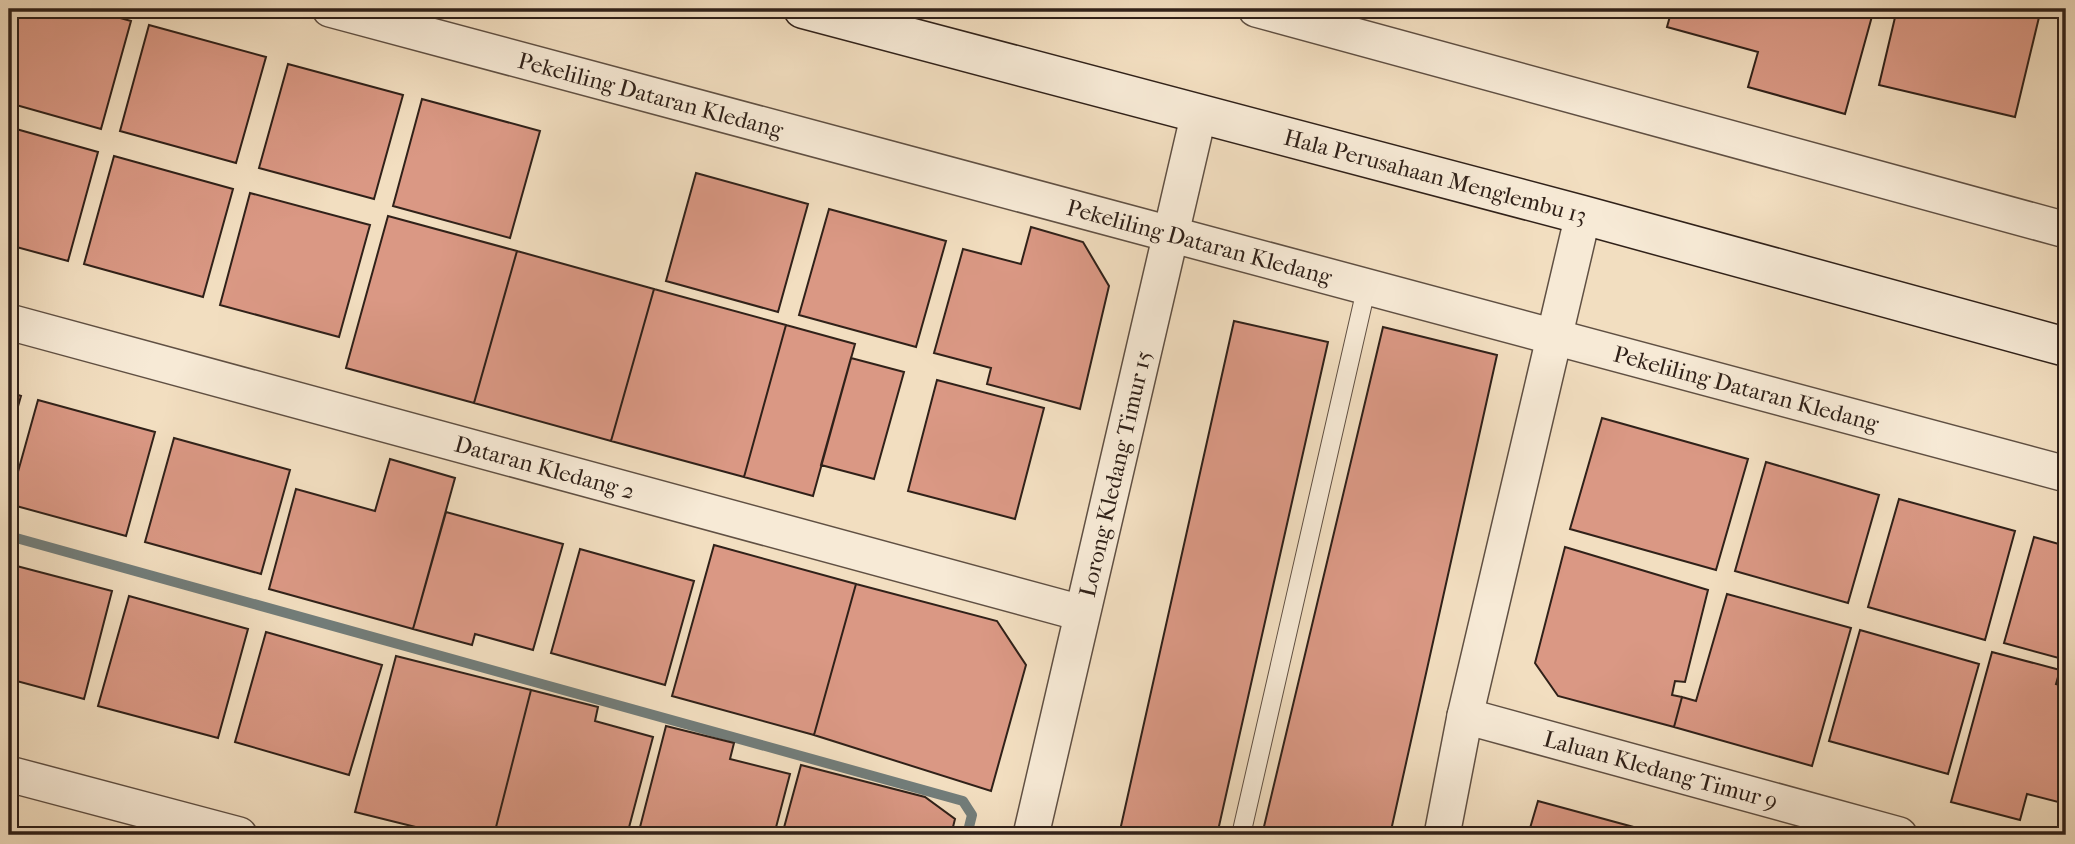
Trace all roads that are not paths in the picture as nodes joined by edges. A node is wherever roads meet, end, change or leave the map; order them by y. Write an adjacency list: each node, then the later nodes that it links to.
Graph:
1 (330, 9): 7 (street, Pekeliling Dataran Kledang)
2 (1256, 9): 6 (street)
3 (822, 11): 4 (street, Hala Perusahaan Menglembu 13)
4 (1199, 113): 5 (street, Hala Perusahaan Menglembu 13); 7 (street, Lorong Kledang Timur 15)
5 (1583, 215): 10 (street); 11 (street, Hala Perusahaan Menglembu 13)
6 (2066, 230)
7 (1172, 232): 8 (street, Pekeliling Dataran Kledang); 13 (street, Lorong Kledang Timur 15)
8 (1367, 285): 10 (street, Pekeliling Dataran Kledang); 18 (lane)
9 (9, 322): 13 (street, Dataran Kledang 2)
10 (1554, 335): 12 (street, Pekeliling Dataran Kledang); 14 (street)
11 (2066, 347)
12 (2066, 474)
13 (1081, 613): 17 (street, Lorong Kledang Timur 15)
14 (1465, 716): 19 (street); 20 (street, Laluan Kledang Timur 9)
15 (9, 774): 16 (street)
16 (239, 835)
17 (1031, 835)
18 (1241, 835)
19 (1442, 835)
20 (1899, 835)

